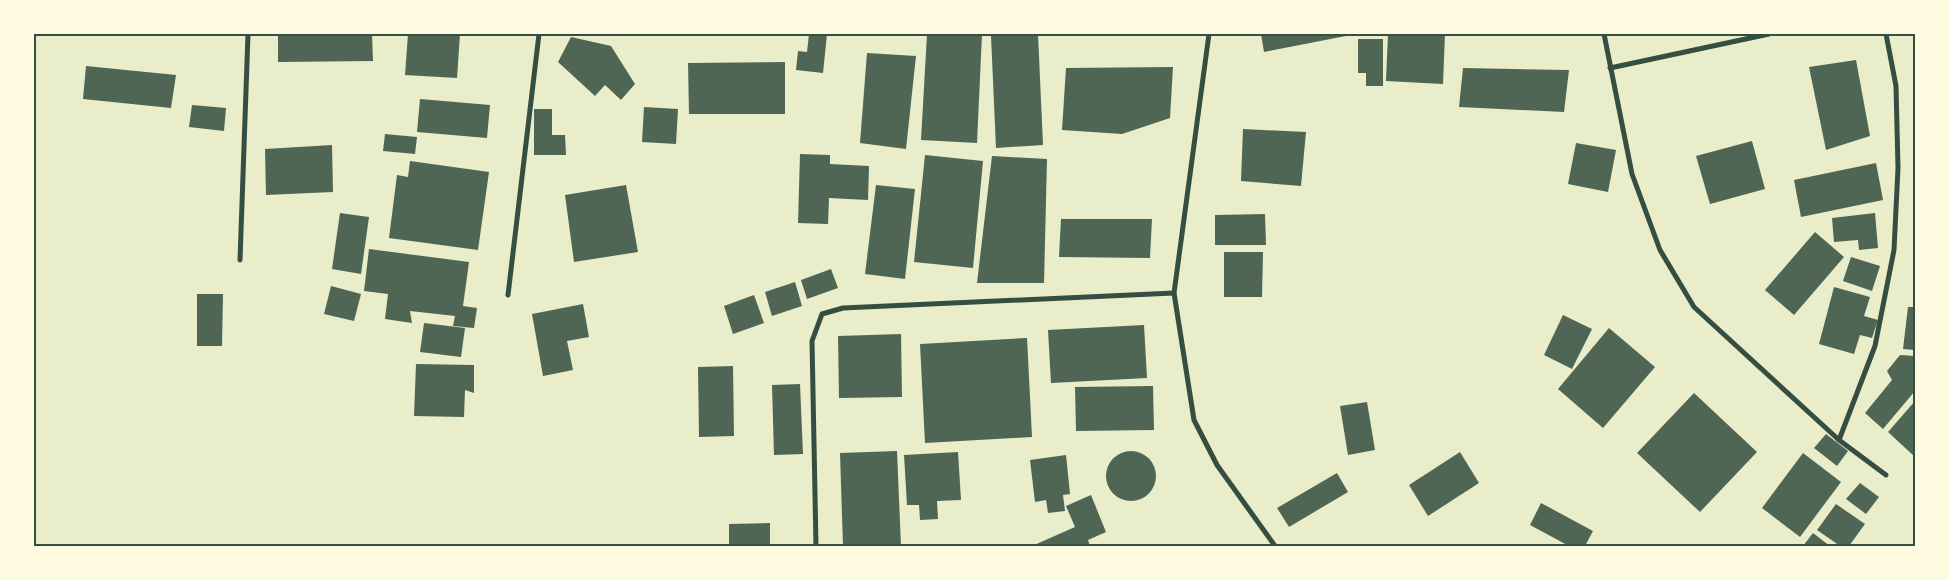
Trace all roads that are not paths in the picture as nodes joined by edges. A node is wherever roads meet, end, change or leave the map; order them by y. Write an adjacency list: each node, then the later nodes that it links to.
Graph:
1 (248, 34): 8 (street)
2 (539, 34): 10 (street)
3 (1209, 34): 9 (street)
4 (1604, 34): 7 (street)
5 (1769, 34): 7 (street)
6 (1886, 34): 11 (street)
7 (1610, 68): 11 (street)
8 (240, 260)
9 (1174, 293): 13 (street); 14 (street)
10 (508, 295)
11 (1839, 440): 12 (street)
12 (1886, 476)
13 (816, 546)
14 (1275, 546)

